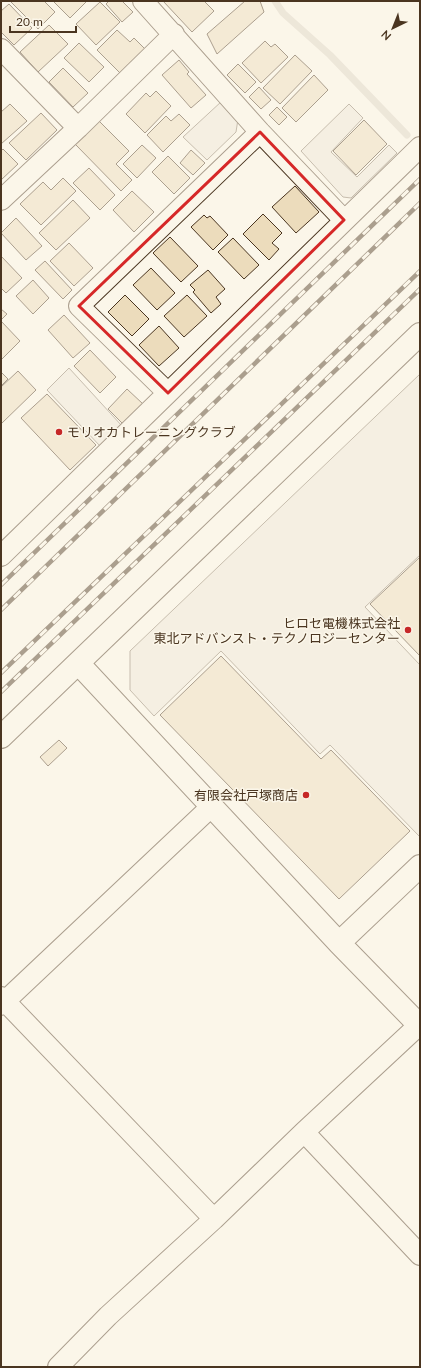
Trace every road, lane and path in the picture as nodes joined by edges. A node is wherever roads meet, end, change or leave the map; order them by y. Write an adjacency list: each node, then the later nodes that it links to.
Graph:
1 (143, 1): 2 (street)
2 (174, 34): 4 (street); 5 (street)
3 (1, 49): 4 (street)
4 (78, 128): 7 (street)
5 (260, 132): 8 (street); 10 (street)
6 (420, 147): 8 (street)
7 (1, 200)
8 (344, 220): 10 (street)
9 (420, 334): 12 (street)
10 (168, 393): 11 (street)
11 (1, 556)
12 (78, 664): 13 (street); 14 (street)
13 (1, 737)
14 (212, 806): 16 (street); 17 (street)
15 (420, 866): 16 (street)
16 (339, 943): 18 (street)
17 (2, 1001): 20 (street)
18 (419, 1026): 19 (street)
19 (304, 1132): 20 (street); 21 (street)
20 (214, 1219): 22 (street)
21 (420, 1255)
22 (58, 1367)

